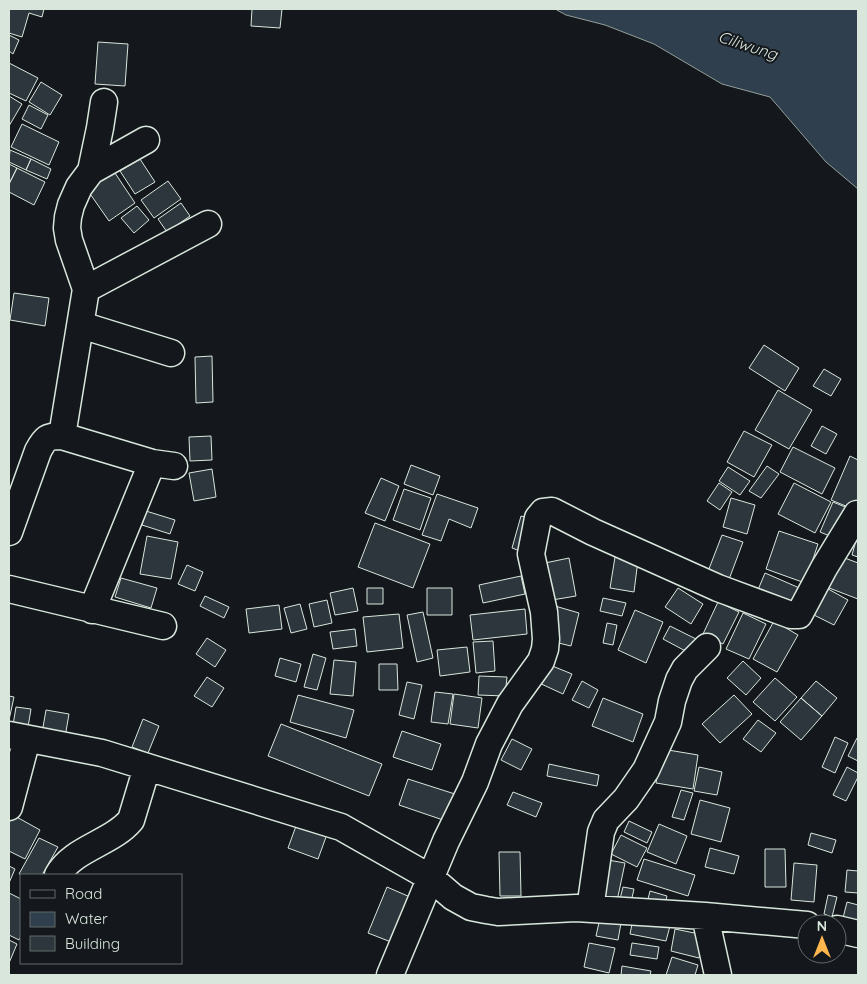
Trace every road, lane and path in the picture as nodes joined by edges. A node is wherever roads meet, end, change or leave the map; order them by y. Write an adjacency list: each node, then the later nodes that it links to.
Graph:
1 (104, 102): 3 (street)
2 (146, 140): 3 (street)
3 (91, 171): 5 (street)
4 (208, 224): 5 (street)
5 (86, 289): 6 (street)
6 (80, 325): 7 (street); 8 (street)
7 (171, 353)
8 (62, 436): 10 (street); 12 (street)
9 (857, 514): 19 (street)
10 (9, 532)
11 (9, 589): 12 (street)
12 (92, 610): 13 (street)
13 (163, 626)
14 (707, 647): 20 (street)
15 (18, 737): 16 (street); 17 (street)
16 (147, 767): 18 (street); 19 (street)
17 (9, 808)
18 (58, 874)
19 (431, 878): 20 (street); 23 (street)
20 (590, 908): 21 (street)
21 (705, 916): 22 (street); 24 (street)
22 (797, 924)
23 (390, 975)
24 (718, 975)

